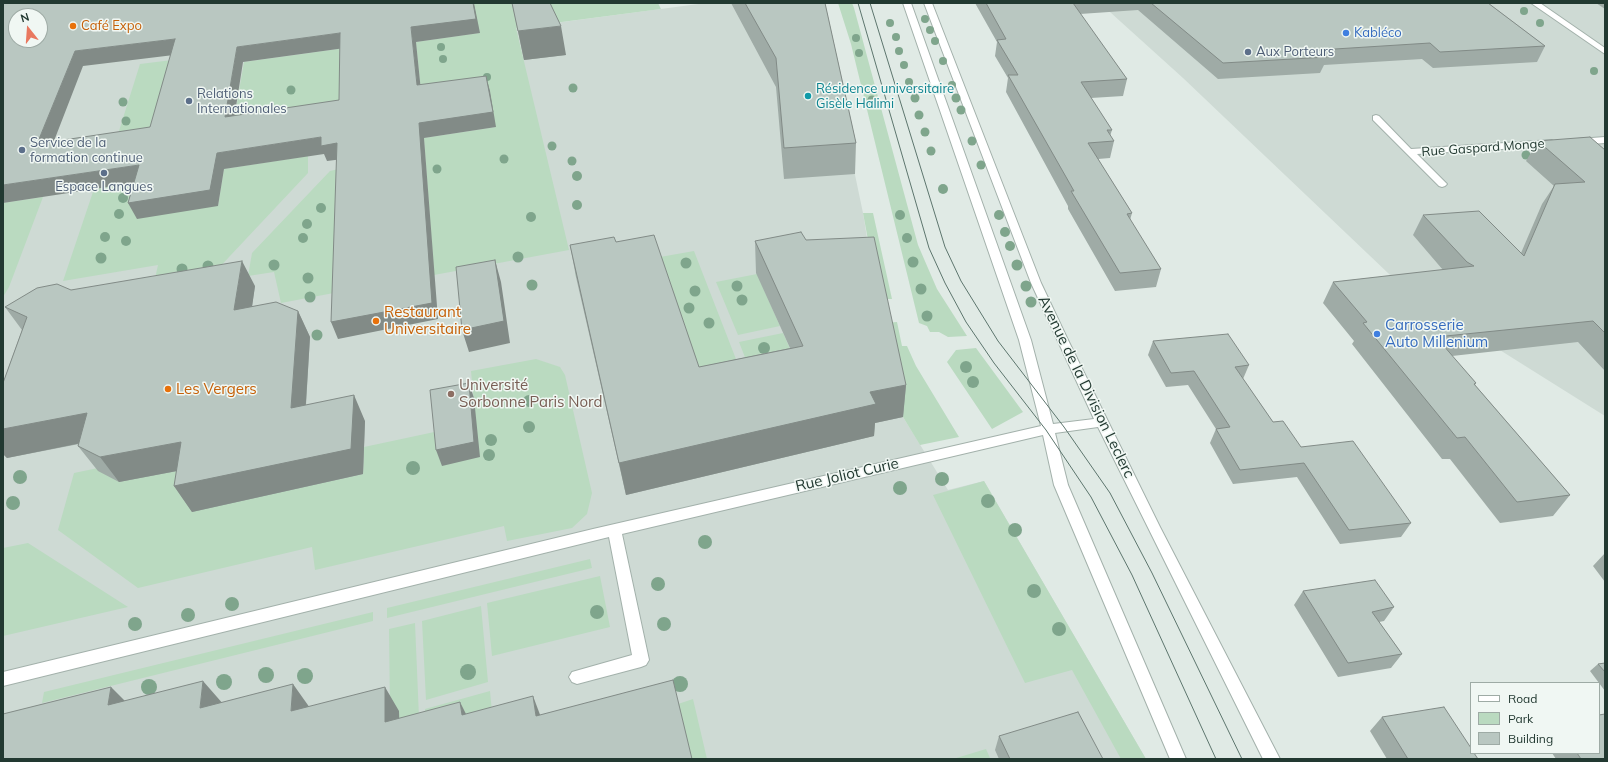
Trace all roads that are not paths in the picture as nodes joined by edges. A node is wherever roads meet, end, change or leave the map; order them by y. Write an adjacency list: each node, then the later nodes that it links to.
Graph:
1 (907, 3): 10 (street, Avenue de la Division Leclerc)
2 (928, 3): 9 (street, Avenue de la Division Leclerc)
3 (1535, 3): 4 (street)
4 (1605, 52)
5 (1376, 118): 7 (street, Rue Gaspard Monge)
6 (1605, 140): 7 (street, Rue Gaspard Monge)
7 (1409, 152): 8 (street, Rue Gaspard Monge)
8 (1442, 184)
9 (1103, 422): 10 (street, Rue Joliot Curie); 15 (street, Avenue de la Division Leclerc)
10 (1048, 430): 11 (street, Rue Joliot Curie); 14 (street, Avenue de la Division Leclerc)
11 (614, 530): 12 (street); 13 (street, Rue Joliot Curie)
12 (577, 677)
13 (3, 679)
14 (1178, 759)
15 (1272, 759)

